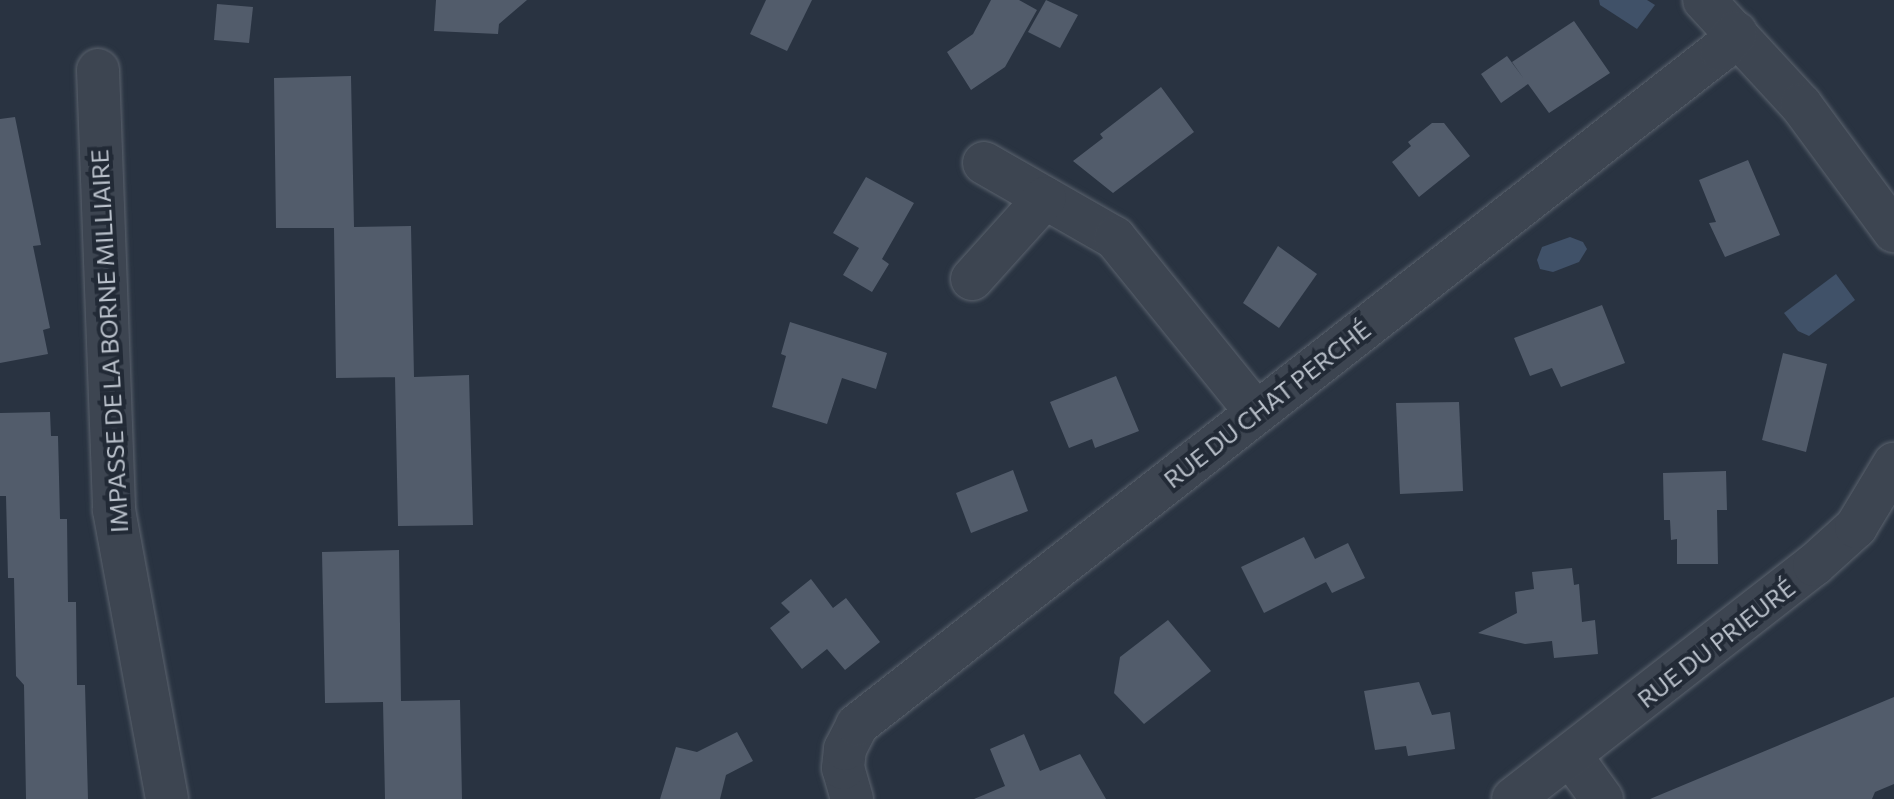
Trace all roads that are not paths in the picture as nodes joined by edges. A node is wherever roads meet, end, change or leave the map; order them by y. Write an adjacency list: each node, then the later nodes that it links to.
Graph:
1 (1704, 0): 2 (street)
2 (1736, 33): 6 (street); 8 (street, RUE DU CHAT PERCHÉ)
3 (98, 70): 11 (street, IMPASSE DE LA BORNE MILLIAIRE)
4 (984, 163): 5 (street)
5 (1045, 198): 7 (street); 8 (street)
6 (1894, 231)
7 (972, 279)
8 (1256, 412): 12 (street, RUE DU CHAT PERCHÉ)
9 (1894, 464): 10 (street, RUE DU PRIEURÉ)
10 (1571, 756): 13 (street, RUE DU PRIEURÉ); 14 (street)
11 (167, 799)
12 (852, 799)
13 (1513, 799)
14 (1602, 799)

